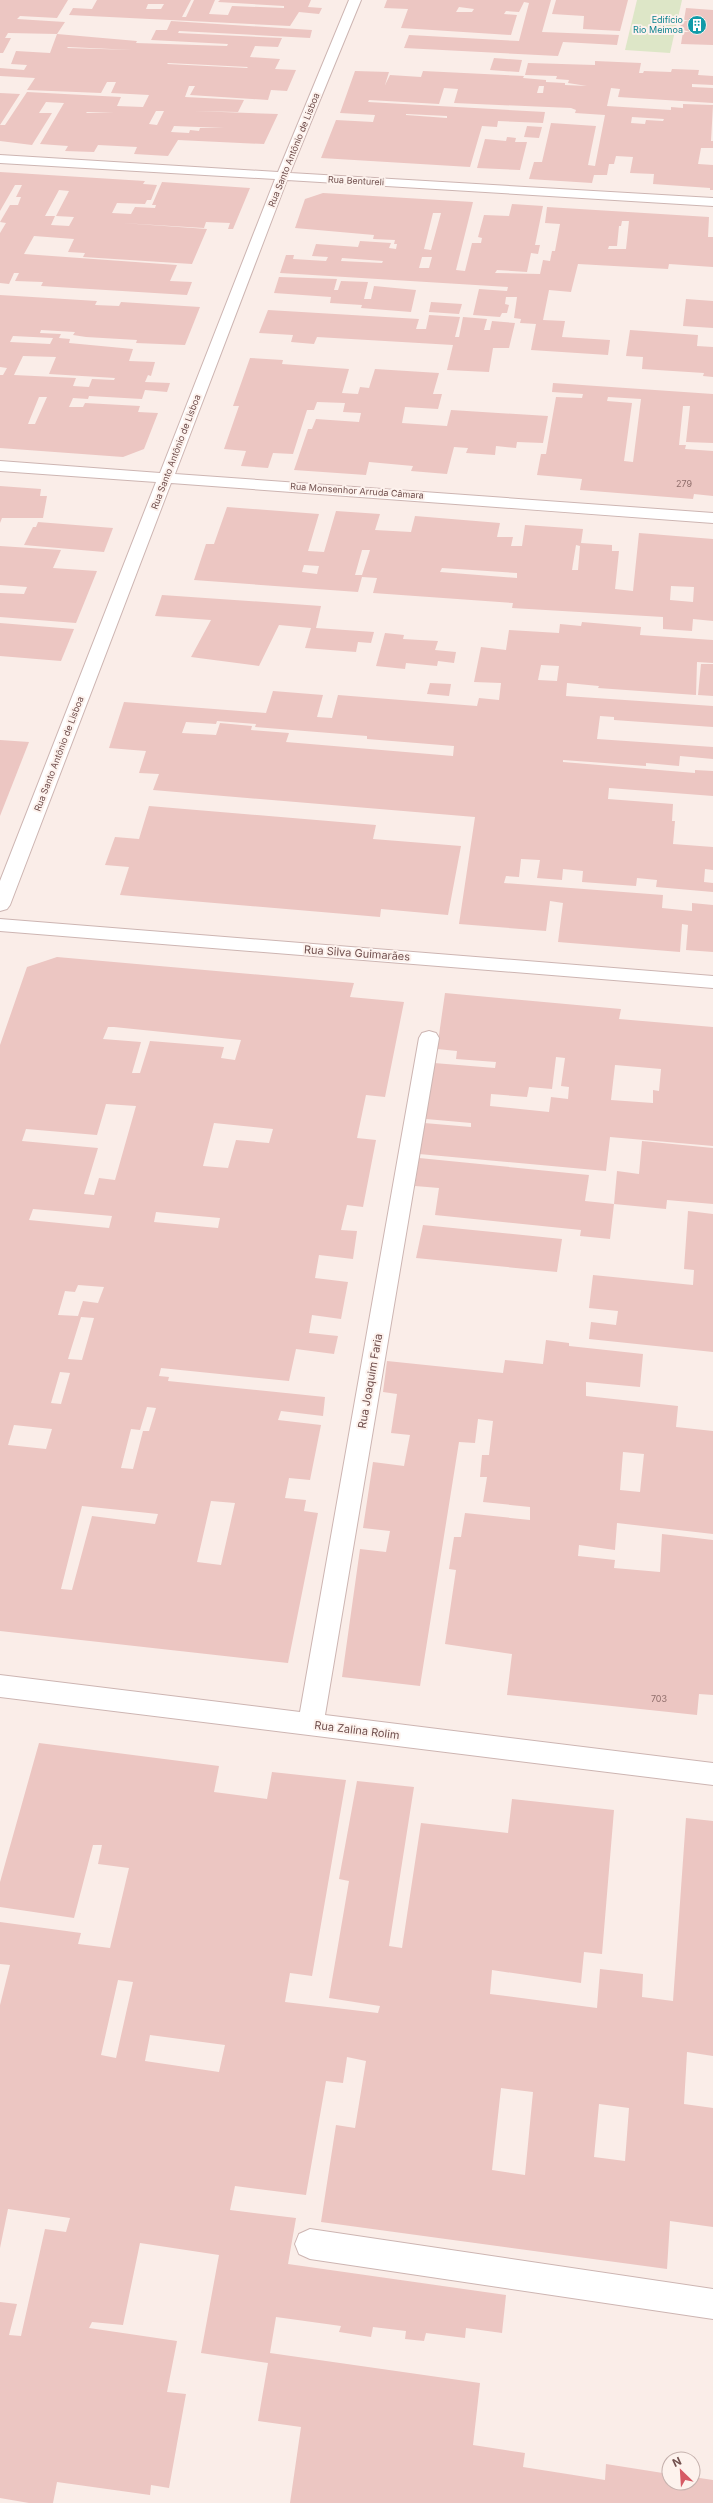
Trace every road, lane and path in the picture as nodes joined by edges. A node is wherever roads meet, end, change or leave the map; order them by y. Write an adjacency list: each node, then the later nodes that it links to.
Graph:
1 (354, 0): 3 (street, Rua Santo Antônio de Lisboa)
2 (0, 159): 3 (street, Rua Bentureli)
3 (282, 177): 4 (street, Rua Bentureli); 6 (street, Rua Santo Antônio de Lisboa)
4 (713, 202)
5 (0, 466): 6 (street, Rua Monsenhor Arruda Câmara)
6 (166, 477): 7 (street, Rua Monsenhor Arruda Câmara); 8 (street, Rua Santo Antônio de Lisboa)
7 (713, 518)
8 (0, 905)
9 (0, 925): 10 (street, Rua Silva Guimarães)
10 (713, 982)
11 (429, 1038): 13 (street, Rua Joaquim Faria)
12 (0, 1686): 13 (street, Rua Zalina Rolim)
13 (311, 1724): 14 (street, Rua Zalina Rolim)
14 (713, 1774)
15 (310, 2244): 16 (street)
16 (713, 2304)

